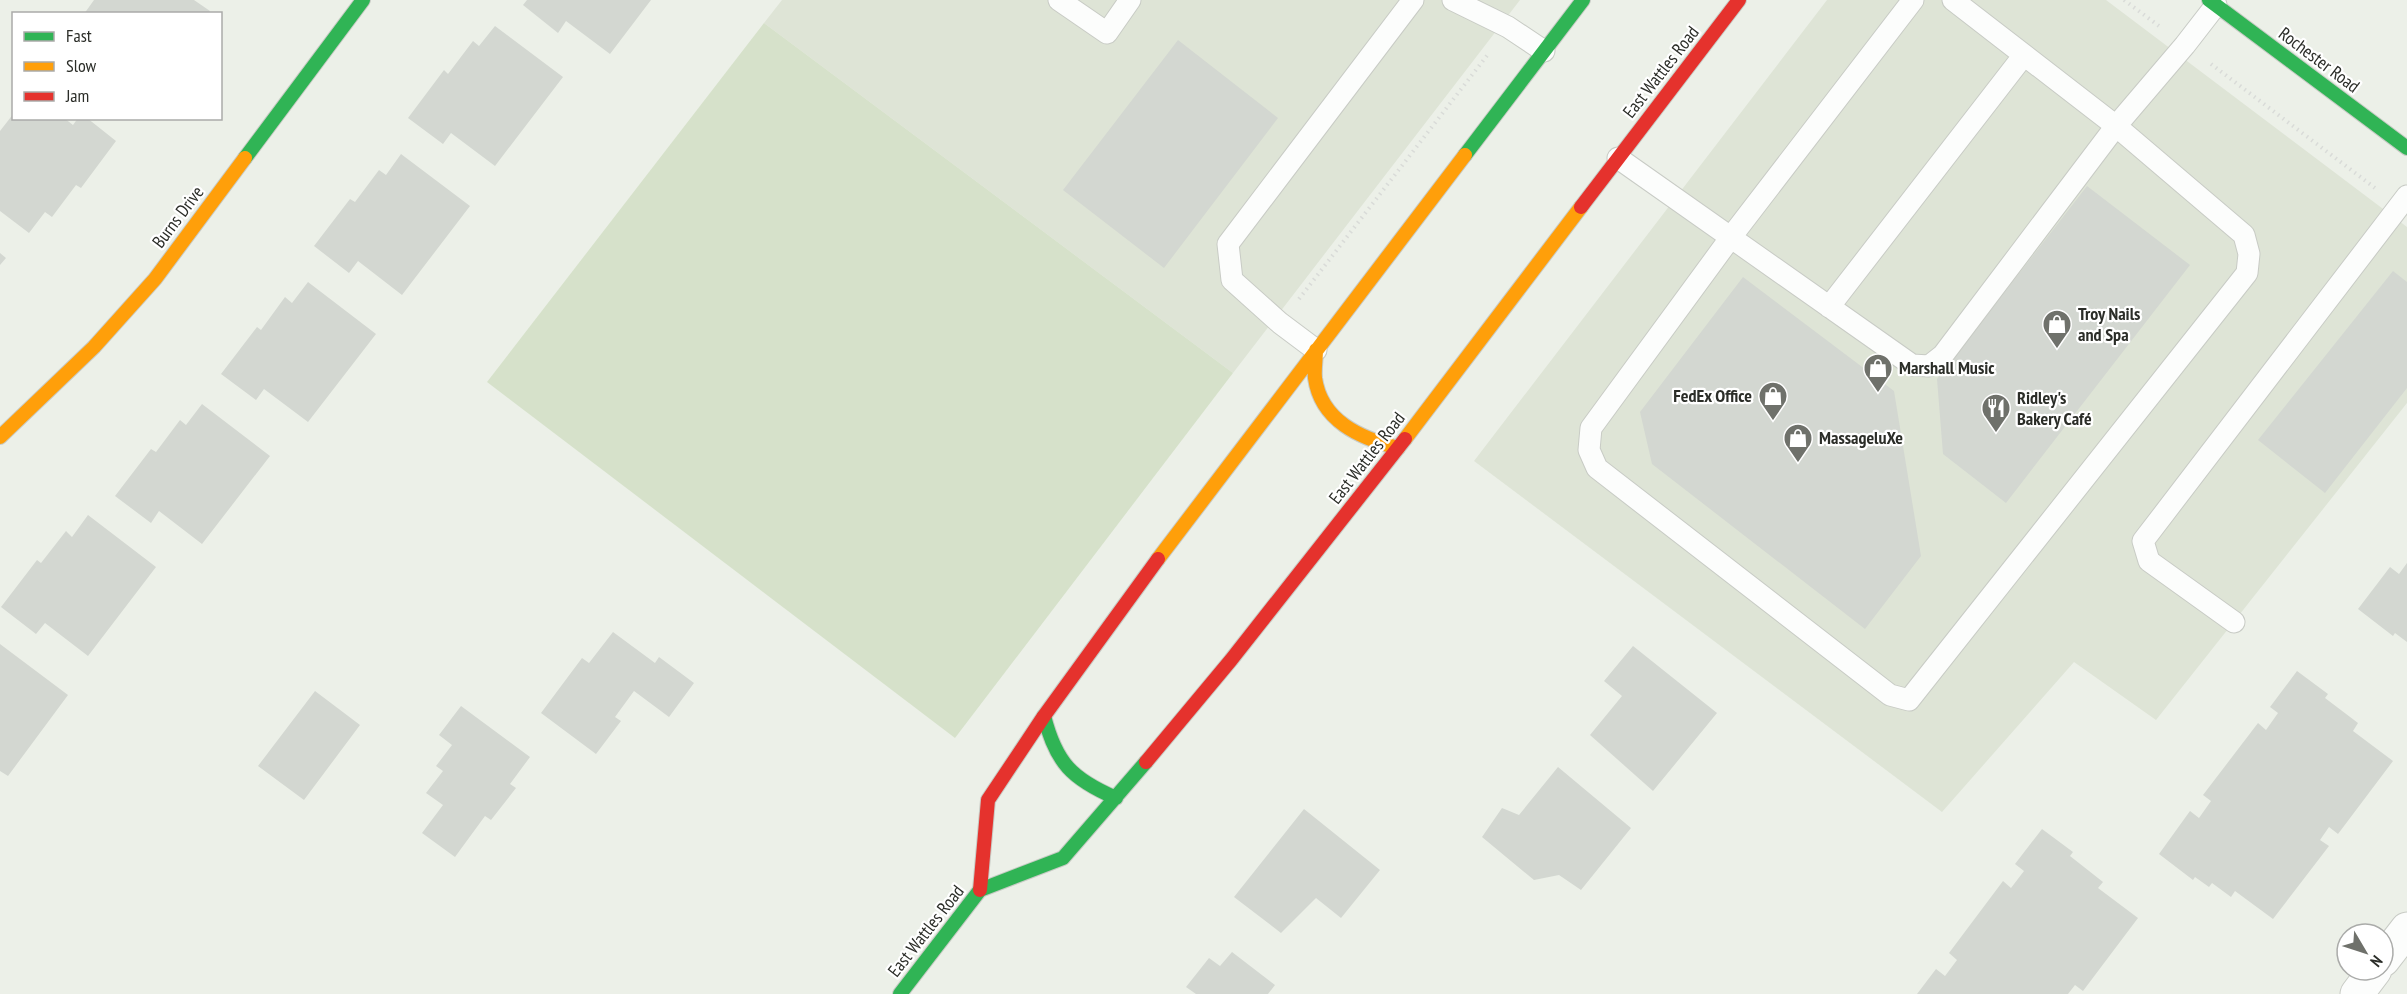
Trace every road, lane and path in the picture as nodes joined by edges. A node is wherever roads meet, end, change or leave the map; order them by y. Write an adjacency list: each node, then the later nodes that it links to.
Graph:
1 (363, 0): 26 (main road, Burns Drive)
2 (1059, 0): 3 (lane)
3 (1130, 0)
4 (1413, 0): 25 (lane)
5 (1453, 0): 14 (lane)
6 (1583, 0): 14 (main road, East Wattles Road)
7 (1739, 0): 19 (main road, East Wattles Road)
8 (1912, 0): 22 (lane)
9 (1953, 0): 15 (lane)
10 (2124, 0): 12 (path)
11 (2212, 3): 17 (lane); 18 (main road, Rochester Road)
12 (2158, 25)
13 (1494, 46): 23 (path)
14 (1544, 51): 25 (main road, East Wattles Road)
15 (2024, 55): 17 (lane); 24 (lane)
16 (2209, 63): 20 (path)
17 (2116, 126): 22 (lane); 24 (lane)
18 (2407, 148)
19 (1618, 158): 22 (lane); 27 (main road, East Wattles Road)
20 (2382, 193)
21 (2407, 196): 28 (lane)
22 (1731, 237): 24 (lane)
23 (1299, 300)
24 (1829, 306)
25 (1316, 350): 27 (main road); 29 (main road, East Wattles Road)
26 (0, 437)
27 (1398, 448): 30 (main road, East Wattles Road)
28 (2234, 622)
29 (1044, 716): 30 (main road); 31 (main road, East Wattles Road)
30 (1116, 798): 31 (main road, East Wattles Road)
31 (980, 890): 35 (main road, East Wattles Road)
32 (2407, 929): 33 (street)
33 (2395, 944)
34 (2366, 982): 36 (street)
35 (900, 994)
36 (2356, 994)

